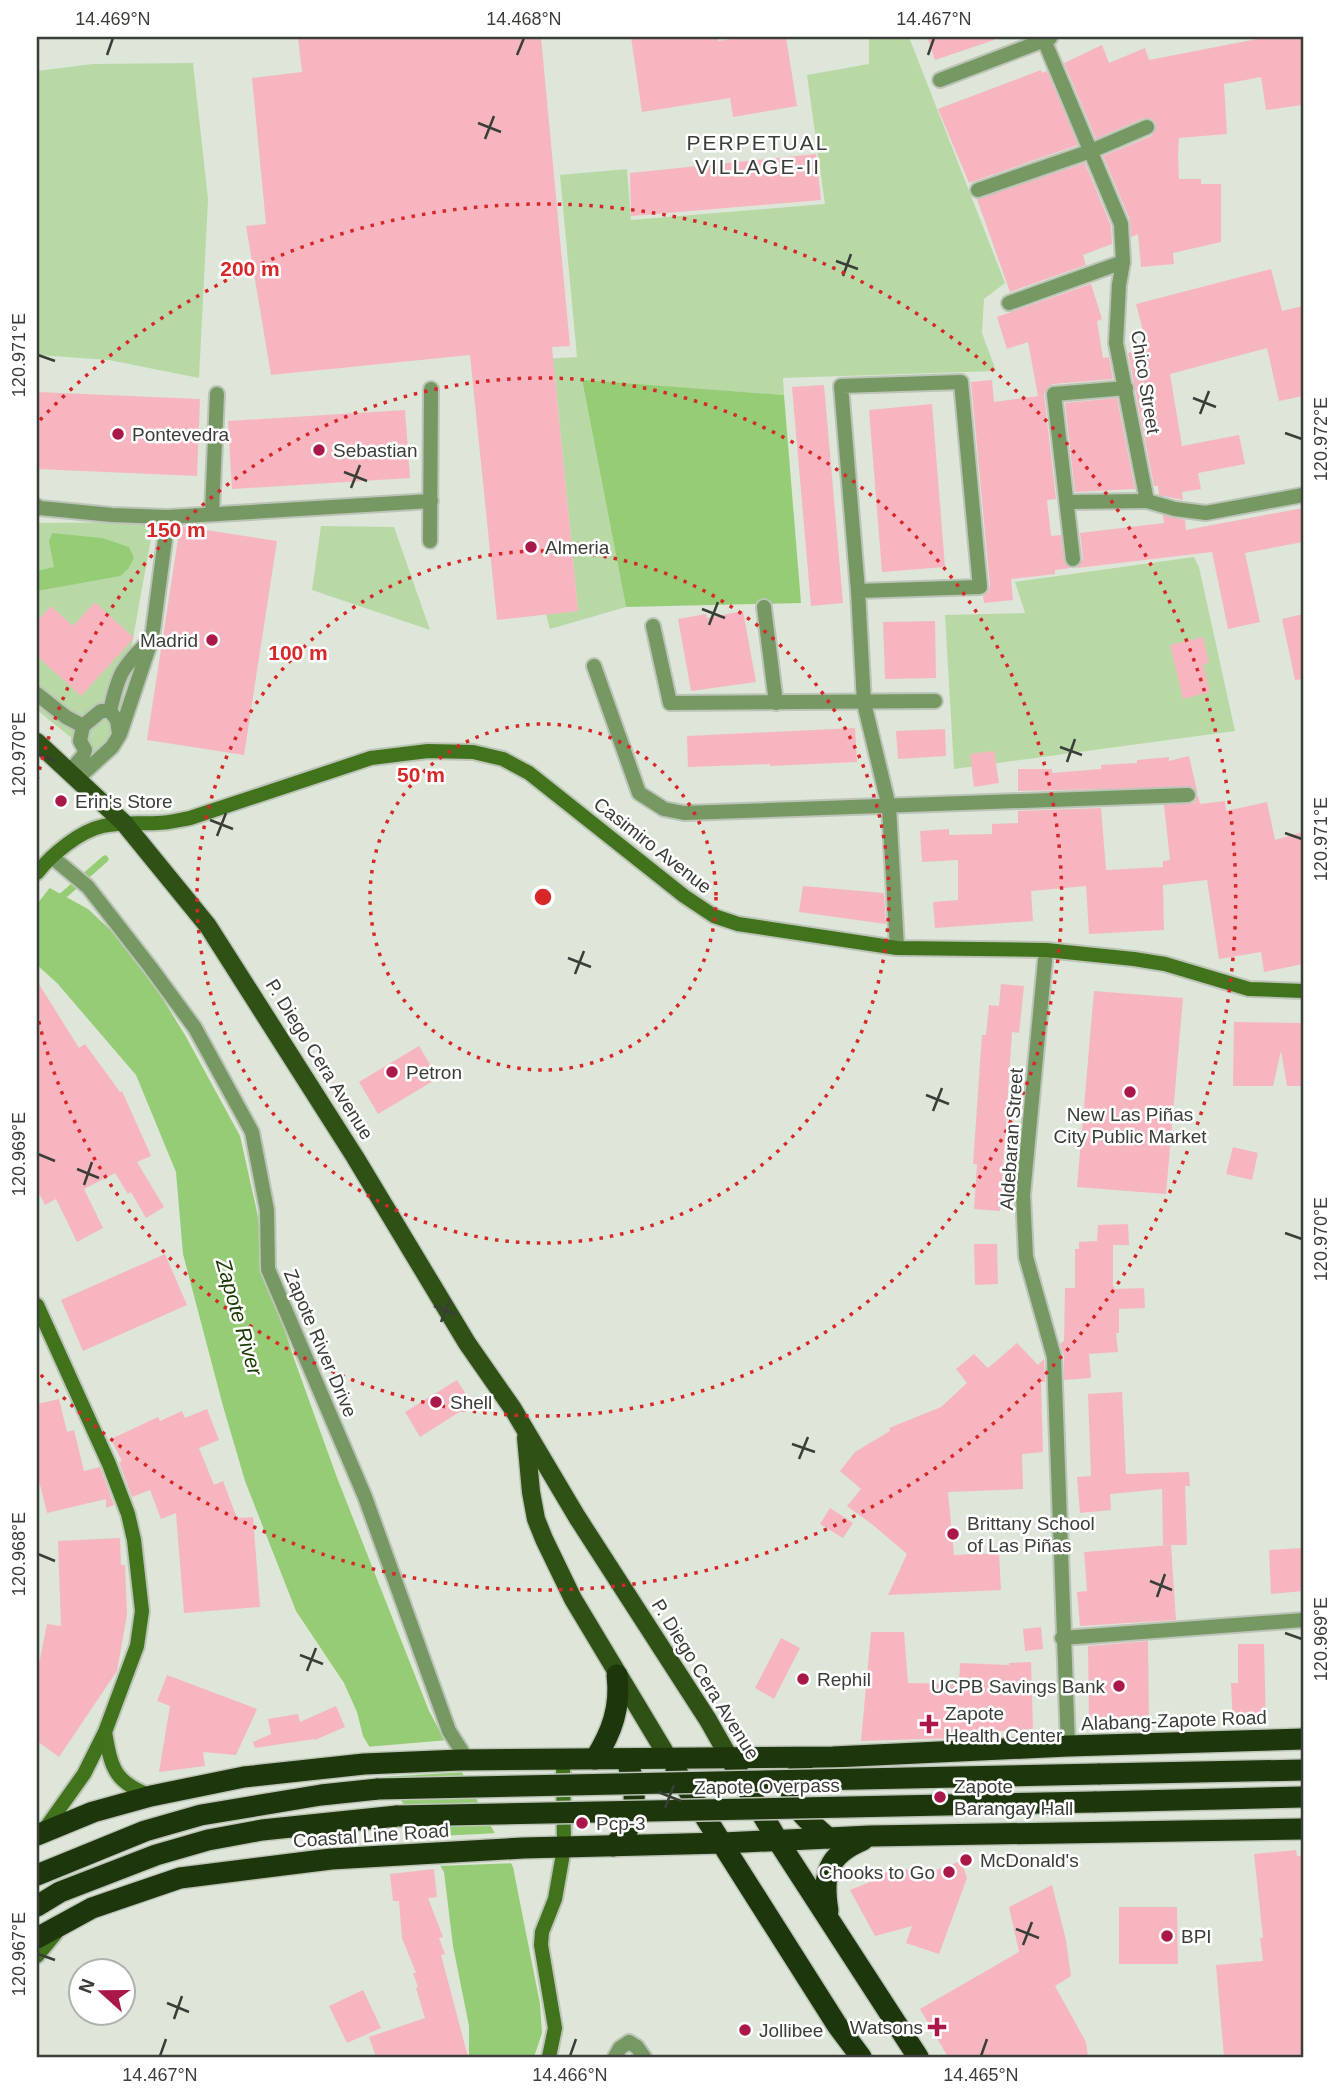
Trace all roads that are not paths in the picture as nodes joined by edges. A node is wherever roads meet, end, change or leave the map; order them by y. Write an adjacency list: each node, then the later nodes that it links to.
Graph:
1 (1048, 38): 2 (street); 4 (street, Chico Street)
2 (940, 80)
3 (1147, 127): 4 (street)
4 (1091, 151): 5 (street); 6 (street, Chico Street)
5 (978, 190)
6 (1123, 262): 7 (street); 8 (street, Chico Street)
7 (1009, 303)
8 (1126, 388): 13 (street, Chico Street); 14 (street)
9 (431, 389): 12 (street)
10 (217, 394): 16 (street)
11 (1303, 495): 13 (street)
12 (431, 501): 16 (street); 18 (street)
13 (1147, 501): 14 (street)
14 (1068, 502): 19 (street)
15 (37, 506): 17 (street)
16 (212, 513): 17 (street)
17 (168, 517): 23 (street)
18 (430, 541)
19 (1073, 559)
20 (858, 590): 20 (street); 28 (street)
21 (765, 607): 27 (street)
22 (653, 626): 27 (street)
23 (152, 638): 29 (street); 31 (street)
24 (594, 666): 35 (street)
25 (37, 694): 30 (street)
26 (935, 701): 28 (street)
27 (776, 703): 28 (street)
28 (864, 703): 35 (street)
29 (110, 711): 30 (street); 31 (street)
30 (83, 726): 33 (street)
31 (120, 734): 33 (street)
32 (37, 742): 33 (main road, P. Diego Cera Avenue)
33 (79, 769): 36 (main road, P. Diego Cera Avenue)
34 (1188, 795): 35 (street)
35 (889, 807): 39 (street)
36 (124, 823): 37 (street, Casimiro Avenue); 39 (street, Casimiro Avenue); 43 (main road, P. Diego Cera Avenue)
37 (52, 857): 38 (street, Casimiro Avenue); 56 (street, Zapote River Drive)
38 (38, 871)
39 (898, 948): 40 (street, Casimiro Avenue)
40 (1046, 950): 41 (street, Casimiro Avenue); 45 (street, Aldebaran Street)
41 (1303, 991)
42 (37, 1305): 47 (street)
43 (525, 1432): 46 (main road, P. Diego Cera Avenue); 50 (main road, P. Diego Cera Avenue)
44 (1303, 1620): 45 (street)
45 (1062, 1638): 49 (street, Aldebaran Street)
46 (617, 1675): 54 (highway); 55 (main road, P. Diego Cera Avenue)
47 (105, 1732): 58 (street); 61 (street)
48 (1303, 1739): 49 (highway, Alabang-Zapote Road)
49 (1068, 1746): 51 (highway, Alabang-Zapote Road)
50 (729, 1757): 51 (highway, Alabang-Zapote Road); 55 (highway, Alabang-Zapote Road); 64 (highway, P. Diego Cera Avenue)
51 (833, 1757): 63 (highway)
52 (620, 1758): 54 (highway); 55 (highway); 66 (highway)
53 (563, 1759): 54 (highway); 56 (highway); 67 (street)
54 (595, 1759)
55 (668, 1759): 65 (highway, P. Diego Cera Avenue)
56 (464, 1760): 58 (highway)
57 (1303, 1770): 68 (highway, Zapote Overpass, bridge)
58 (151, 1796): 61 (highway)
59 (1303, 1797): 69 (highway, Zapote Overpass, bridge)
60 (1303, 1829): 62 (highway)
61 (39, 1834)
62 (870, 1836): 63 (highway); 70 (highway)
63 (828, 1838): 64 (highway)
64 (778, 1842): 65 (highway); 70 (highway, P. Diego Cera Avenue)
65 (723, 1843): 66 (highway, Coastal Line Road); 77 (highway, P. Diego Cera Avenue)
66 (613, 1846): 67 (highway, Coastal Line Road)
67 (564, 1848): 71 (highway, Coastal Line Road); 74 (street)
68 (37, 1875)
69 (37, 1906)
70 (829, 1920): 78 (highway, P. Diego Cera Avenue)
71 (66, 1921): 72 (highway, Coastal Line Road); 73 (street)
72 (37, 1938)
73 (37, 1956)
74 (549, 2057)
75 (615, 2057): 76 (street)
76 (644, 2057)
77 (861, 2057)
78 (918, 2057)

